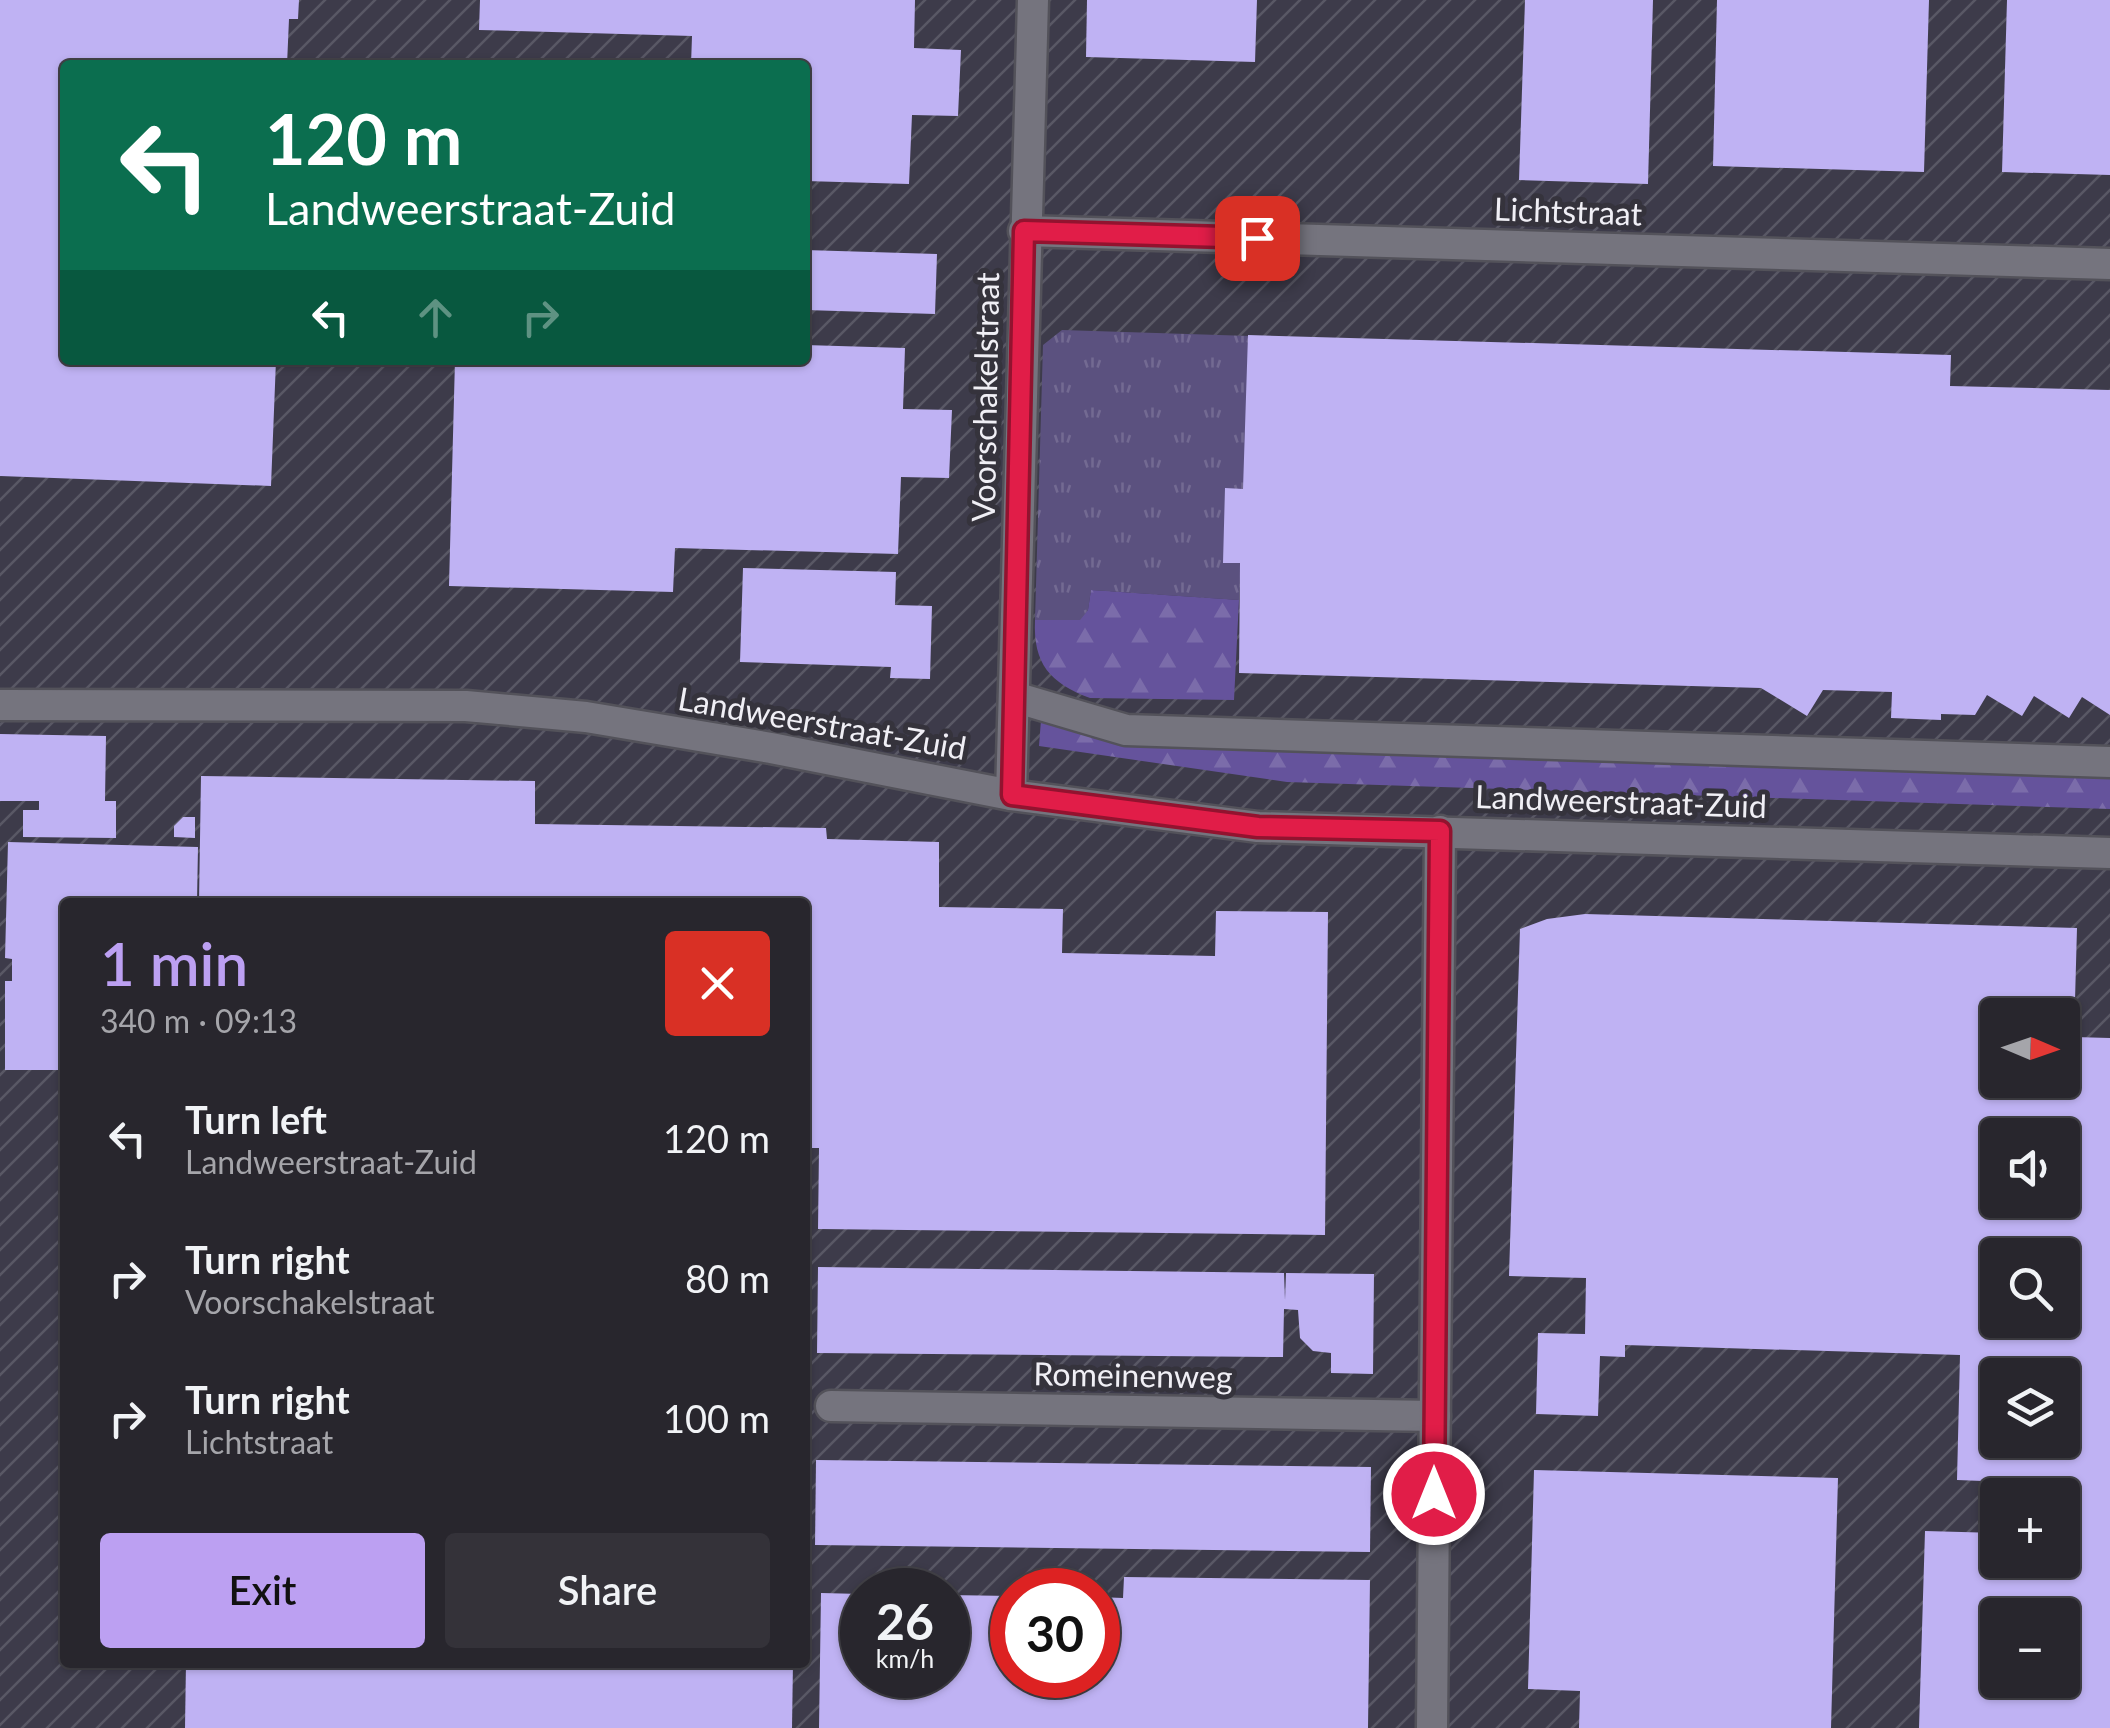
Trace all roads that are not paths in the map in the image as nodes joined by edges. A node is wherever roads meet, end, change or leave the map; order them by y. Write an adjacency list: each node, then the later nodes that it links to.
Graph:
1 (1033, 0): 2 (street, Voorschakelstraat)
2 (1024, 231): 3 (street, Lichtstraat); 4 (street, Voorschakelstraat)
3 (2110, 264)
4 (1014, 697): 6 (street); 7 (street, Voorschakelstraat)
5 (0, 705): 7 (street, Landweerstraat-Zuid)
6 (2110, 762)
7 (1012, 795): 8 (street, Landweerstraat-Zuid)
8 (1440, 831): 9 (street, Landweerstraat-Zuid); 11 (street)
9 (2110, 852)
10 (831, 1406): 11 (street, Romeinenweg)
11 (1435, 1416): 12 (street)
12 (1432, 1728)

